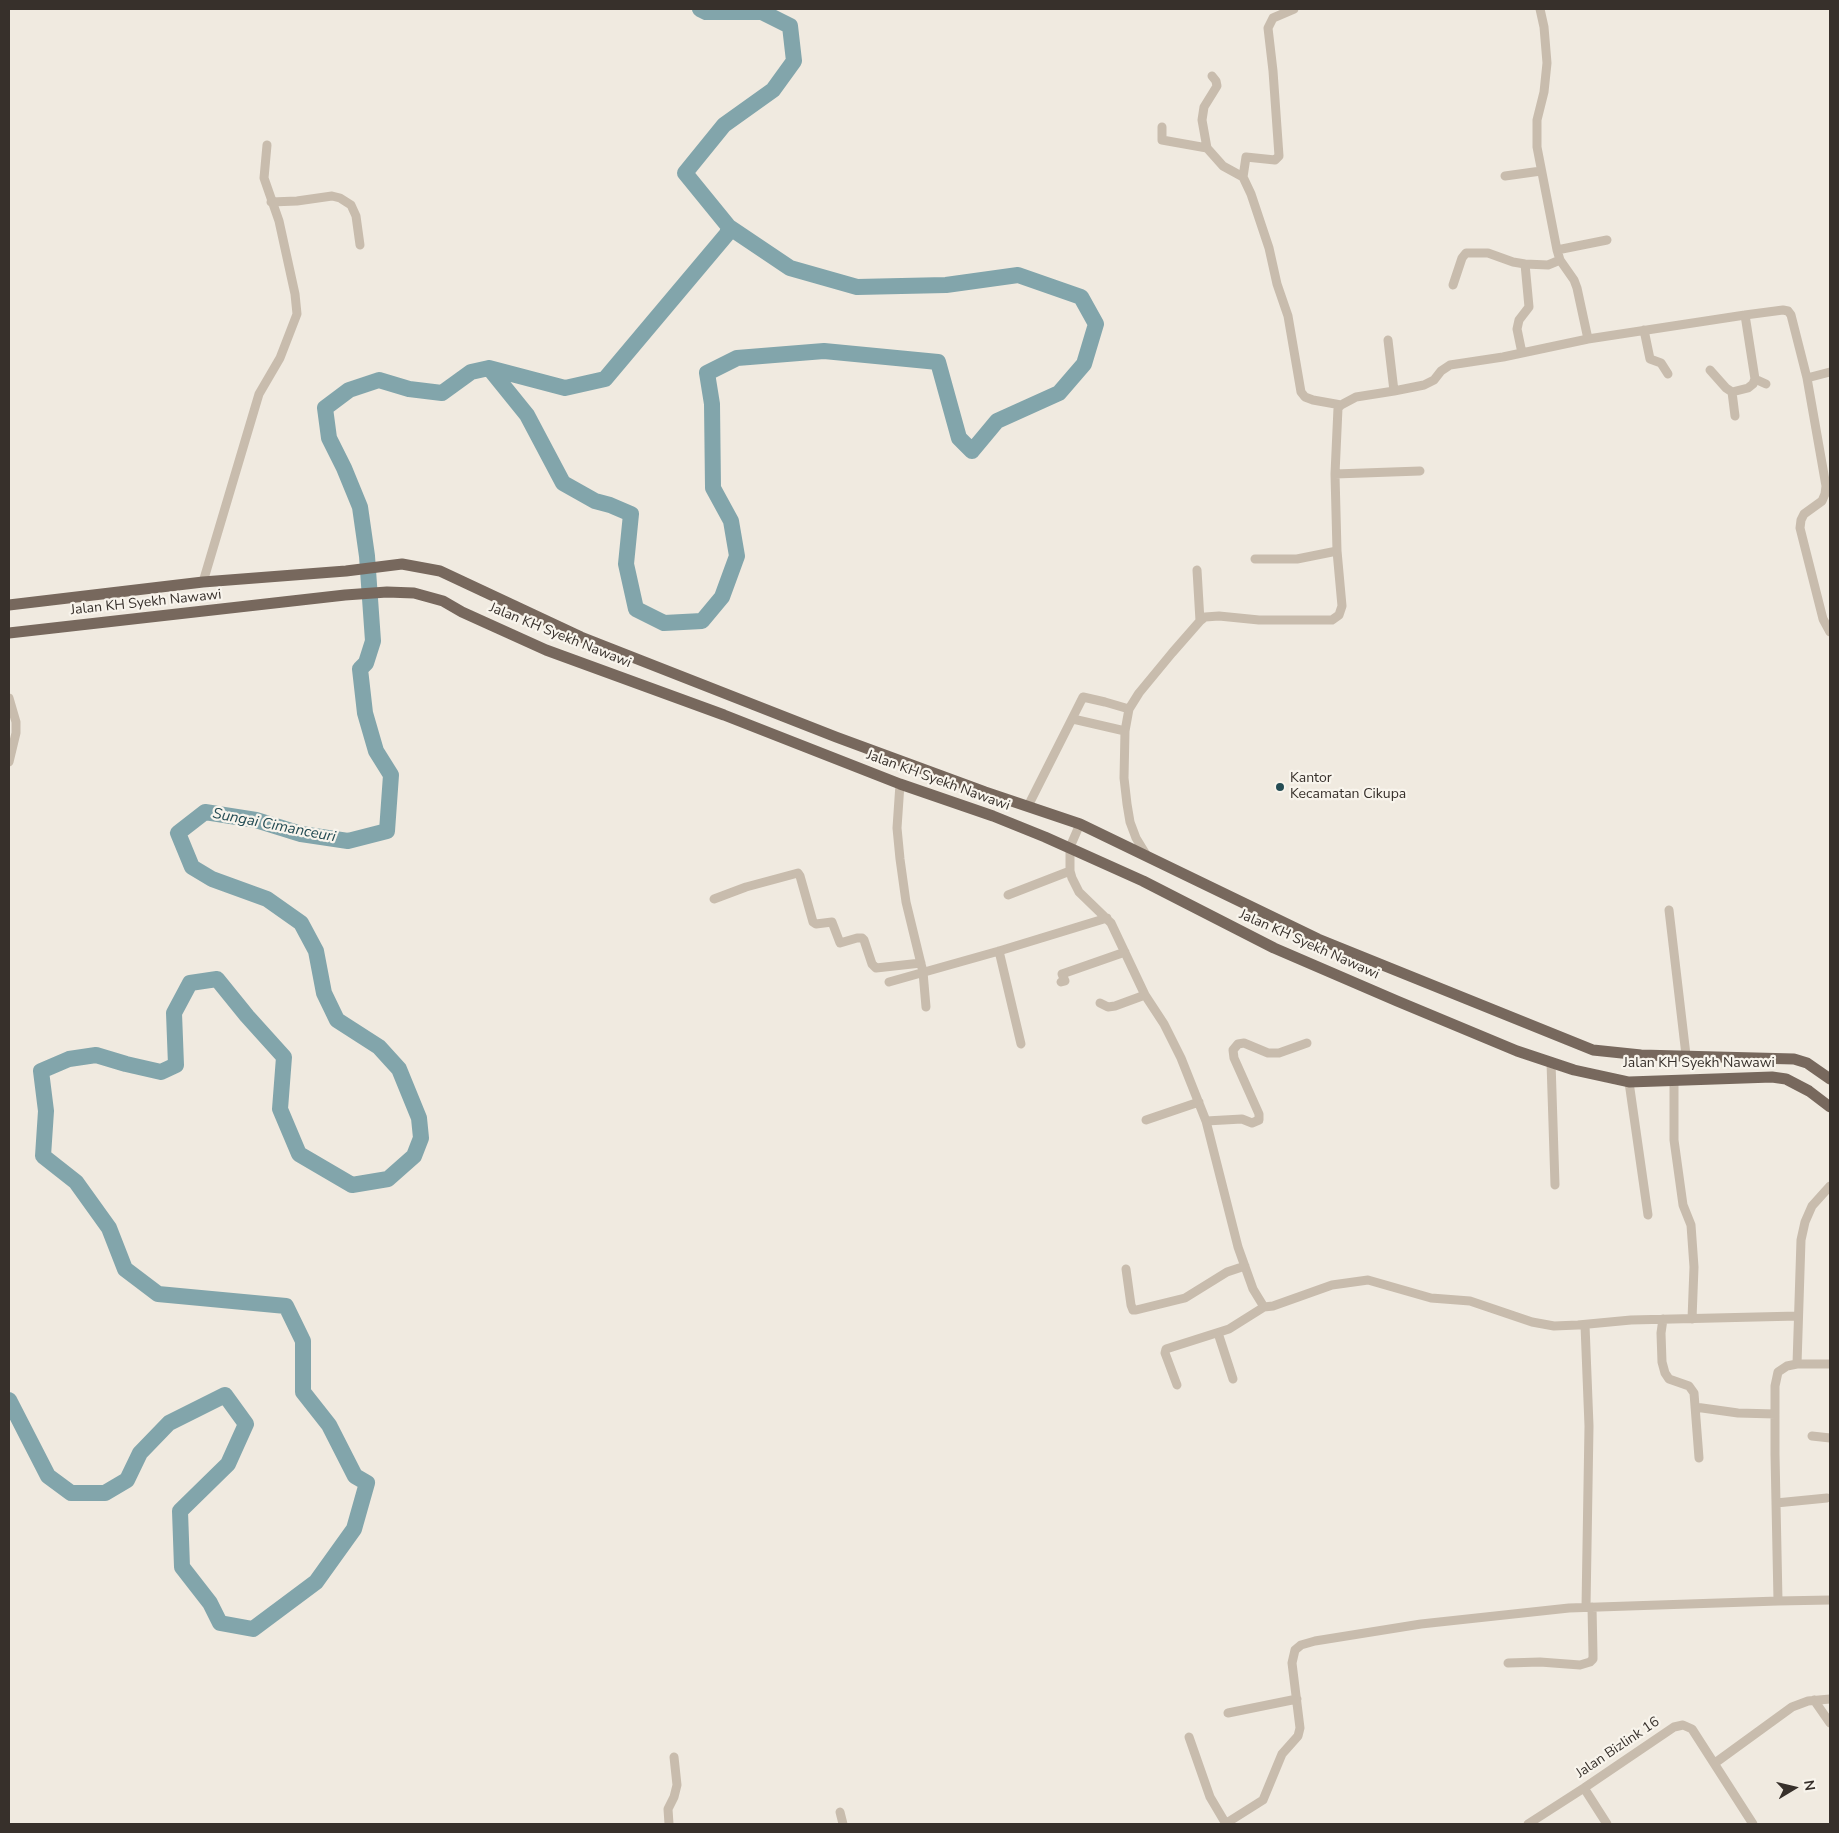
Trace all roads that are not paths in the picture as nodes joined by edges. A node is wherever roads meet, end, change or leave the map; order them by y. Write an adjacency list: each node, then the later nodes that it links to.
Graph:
1 (1294, 9): 9 (street)
2 (1540, 9): 7 (street)
3 (1212, 76): 6 (street)
4 (1162, 127): 6 (street)
5 (267, 145): 10 (street)
6 (1207, 148): 9 (street)
7 (1541, 171): 8 (street); 13 (street)
8 (1505, 176)
9 (1243, 177): 30 (street)
10 (271, 202): 12 (street); 38 (street)
11 (1607, 240): 13 (street)
12 (360, 245)
13 (1557, 250): 14 (street)
14 (1560, 260): 15 (street); 19 (street)
15 (1526, 264): 16 (street); 21 (street)
16 (1453, 285)
17 (1745, 315): 18 (street); 25 (street); 26 (street)
18 (1644, 330): 19 (street); 24 (street)
19 (1588, 339): 21 (street)
20 (1388, 340): 28 (street)
21 (1522, 353): 28 (street)
22 (1710, 370): 29 (street)
23 (1830, 372): 25 (street)
24 (1668, 374)
25 (1807, 378): 34 (street)
26 (1755, 379): 27 (street); 29 (street)
27 (1766, 384)
28 (1394, 391): 30 (street)
29 (1732, 392): 31 (street)
30 (1341, 405): 33 (street)
31 (1735, 416)
32 (1420, 471): 33 (street)
33 (1335, 474): 35 (street)
34 (1828, 480): 41 (street)
35 (1337, 551): 36 (street); 40 (street)
36 (1255, 559)
37 (1197, 570): 40 (street)
38 (203, 582): 39 (main road, Jalan KH Syekh Nawawi); 49 (main road, Jalan KH Syekh Nawawi)
39 (9, 605)
40 (1200, 621): 44 (street)
41 (1830, 632)
42 (9, 633): 48 (main road, Jalan KH Syekh Nawawi)
43 (9, 698): 47 (street)
44 (1129, 709): 45 (street); 46 (street)
45 (1073, 719): 46 (street); 49 (street)
46 (1125, 730): 52 (street)
47 (9, 762)
48 (900, 784): 51 (main road, Jalan KH Syekh Nawawi); 60 (street)
49 (1028, 806): 50 (main road, Jalan KH Syekh Nawawi)
50 (1080, 824): 51 (street); 52 (main road, Jalan KH Syekh Nawawi)
51 (1070, 848): 53 (street); 69 (main road, Jalan KH Syekh Nawawi)
52 (1148, 857): 68 (main road, Jalan KH Syekh Nawawi)
53 (1070, 870): 54 (street); 57 (street)
54 (1008, 895)
55 (714, 899): 60 (street)
56 (1669, 910): 68 (street)
57 (1107, 918): 58 (street); 59 (street)
58 (999, 951): 60 (street); 67 (street)
59 (1125, 952): 62 (street); 63 (street)
60 (922, 967): 61 (street); 65 (street)
61 (889, 982)
62 (1061, 982)
63 (1145, 995): 64 (street); 73 (street)
64 (1100, 1003)
65 (926, 1007)
66 (1307, 1043): 76 (street)
67 (1021, 1044)
68 (1686, 1056): 70 (main road, Jalan KH Syekh Nawawi)
69 (1551, 1062): 72 (main road, Jalan KH Syekh Nawawi); 77 (street)
70 (1830, 1079)
71 (1674, 1081): 72 (main road, Jalan KH Syekh Nawawi); 74 (main road, Jalan KH Syekh Nawawi); 85 (street)
72 (1630, 1082): 79 (street)
73 (1198, 1102): 75 (street); 76 (street)
74 (1830, 1107)
75 (1146, 1120)
76 (1206, 1121): 80 (street)
77 (1555, 1185)
78 (1830, 1186): 83 (street)
79 (1648, 1215)
80 (1245, 1266): 81 (street); 82 (street)
81 (1126, 1269)
82 (1264, 1307): 86 (street); 87 (street)
83 (1798, 1316): 85 (street); 88 (street)
84 (1663, 1319): 85 (street); 86 (street); 92 (street)
85 (1692, 1319)
86 (1586, 1325): 101 (street)
87 (1218, 1333): 90 (street); 91 (street)
88 (1797, 1364): 89 (street); 93 (street)
89 (1830, 1364)
90 (1233, 1379)
91 (1177, 1385)
92 (1695, 1407): 93 (street); 96 (street)
93 (1775, 1414): 98 (street)
94 (1812, 1436): 95 (street)
95 (1830, 1438)
96 (1699, 1458)
97 (1827, 1498): 98 (street)
98 (1776, 1503): 100 (street)
99 (1830, 1600): 100 (street)
100 (1778, 1601): 101 (street)
101 (1589, 1607): 102 (street); 103 (street)
102 (1508, 1663)
103 (1297, 1699): 106 (street); 115 (street)
104 (1814, 1700): 105 (street); 107 (street); 110 (street)
105 (1830, 1700)
106 (1228, 1713)
107 (1830, 1723)
108 (1189, 1737): 115 (street)
109 (674, 1757): 113 (street)
110 (1715, 1763): 111 (street, Jalan Bizlink 16); 118 (street)
111 (1584, 1788): 116 (street, Jalan Bizlink 16); 117 (street)
112 (840, 1812): 114 (street)
113 (669, 1824)
114 (843, 1824)
115 (1225, 1824)
116 (1528, 1824)
117 (1607, 1824)
118 (1753, 1824)

